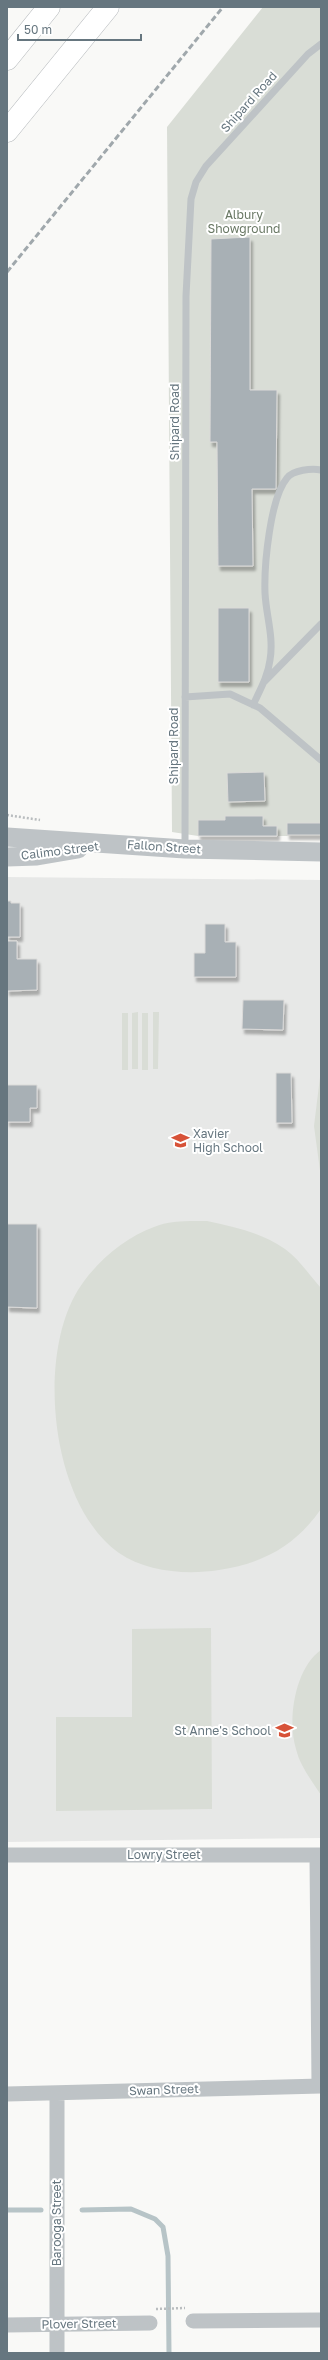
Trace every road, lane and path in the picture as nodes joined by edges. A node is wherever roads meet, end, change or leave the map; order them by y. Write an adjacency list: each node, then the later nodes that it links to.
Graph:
1 (49, 7): 4 (highway)
2 (108, 7): 5 (highway)
3 (321, 44): 9 (lane, Shipard Road)
4 (7, 59)
5 (7, 132)
6 (321, 470): 8 (lane)
7 (321, 624): 8 (lane)
8 (264, 682): 10 (lane)
9 (185, 697): 10 (lane); 14 (lane, Shipard Road)
10 (253, 705): 11 (lane)
11 (321, 760)
12 (7, 837): 13 (street, Fallon Street)
13 (113, 844): 14 (street, Fallon Street); 16 (street, Calimo Street)
14 (185, 849): 15 (street, Fallon Street)
15 (321, 852)
16 (7, 857)
17 (7, 1855): 18 (street, Lowry Street)
18 (319, 1855): 19 (street)
19 (320, 2086): 21 (street, Swan Street)
20 (7, 2094): 21 (street, Swan Street)
21 (58, 2094): 28 (street, Barooga Street)
22 (160, 2308): 23 (path)
23 (180, 2308)
24 (321, 2320): 25 (street)
25 (193, 2321)
26 (150, 2323): 28 (street, Plover Street)
27 (7, 2325): 28 (street, Plover Street)
28 (57, 2325): 29 (street, Barooga Street)
29 (58, 2353)

